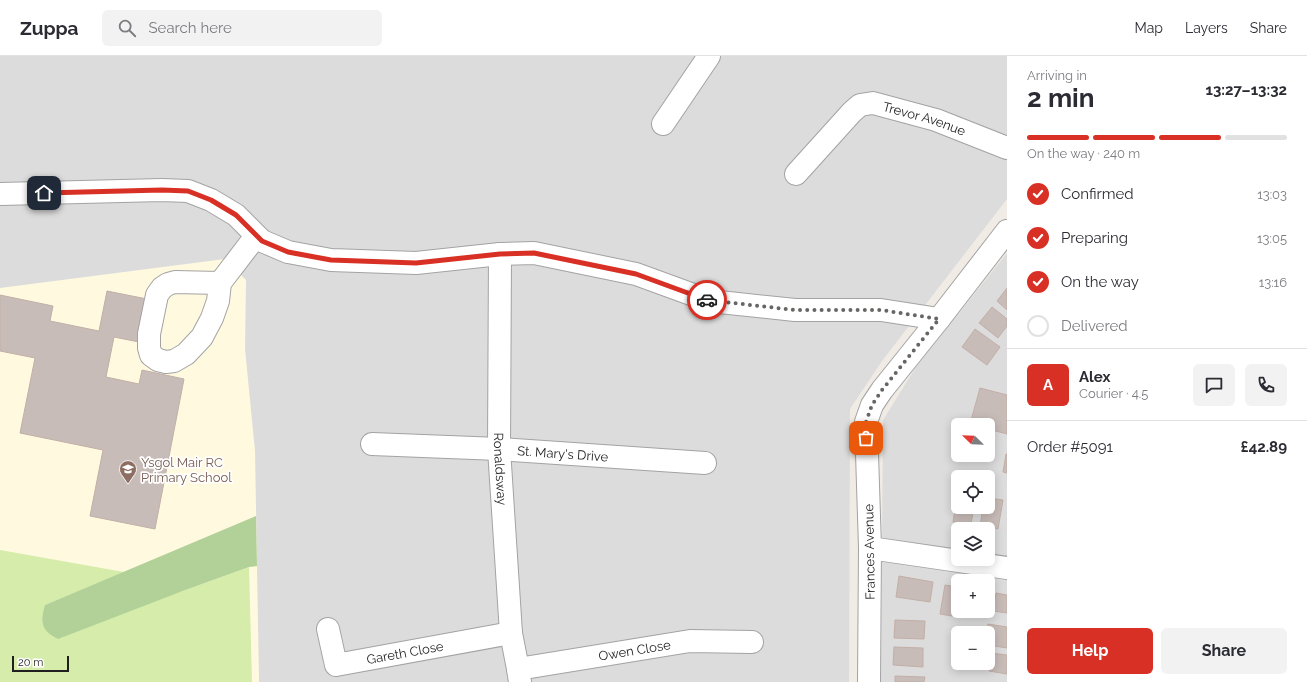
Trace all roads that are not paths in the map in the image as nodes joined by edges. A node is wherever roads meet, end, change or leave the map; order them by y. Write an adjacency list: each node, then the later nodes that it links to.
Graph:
1 (709, 56): 2 (street)
2 (663, 124)
3 (1007, 148): 4 (street, Trevor Avenue)
4 (796, 174)
5 (0, 194): 7 (street)
6 (1007, 231): 10 (street)
7 (256, 236): 8 (street); 9 (street)
8 (500, 254): 10 (street); 12 (street, Ronaldsway)
9 (220, 283)
10 (939, 319): 14 (street, Frances Avenue)
11 (372, 444): 12 (street, St. Mary's Drive)
12 (499, 449): 13 (street, St. Mary's Drive); 17 (street, Ronaldsway)
13 (704, 463)
14 (870, 548): 15 (street); 20 (street, Frances Avenue)
15 (1007, 568)
16 (328, 628): 17 (street, Gareth Close)
17 (511, 633): 19 (street, Ronaldsway)
18 (752, 642): 19 (street, Owen Close)
19 (519, 676)
20 (869, 682)

